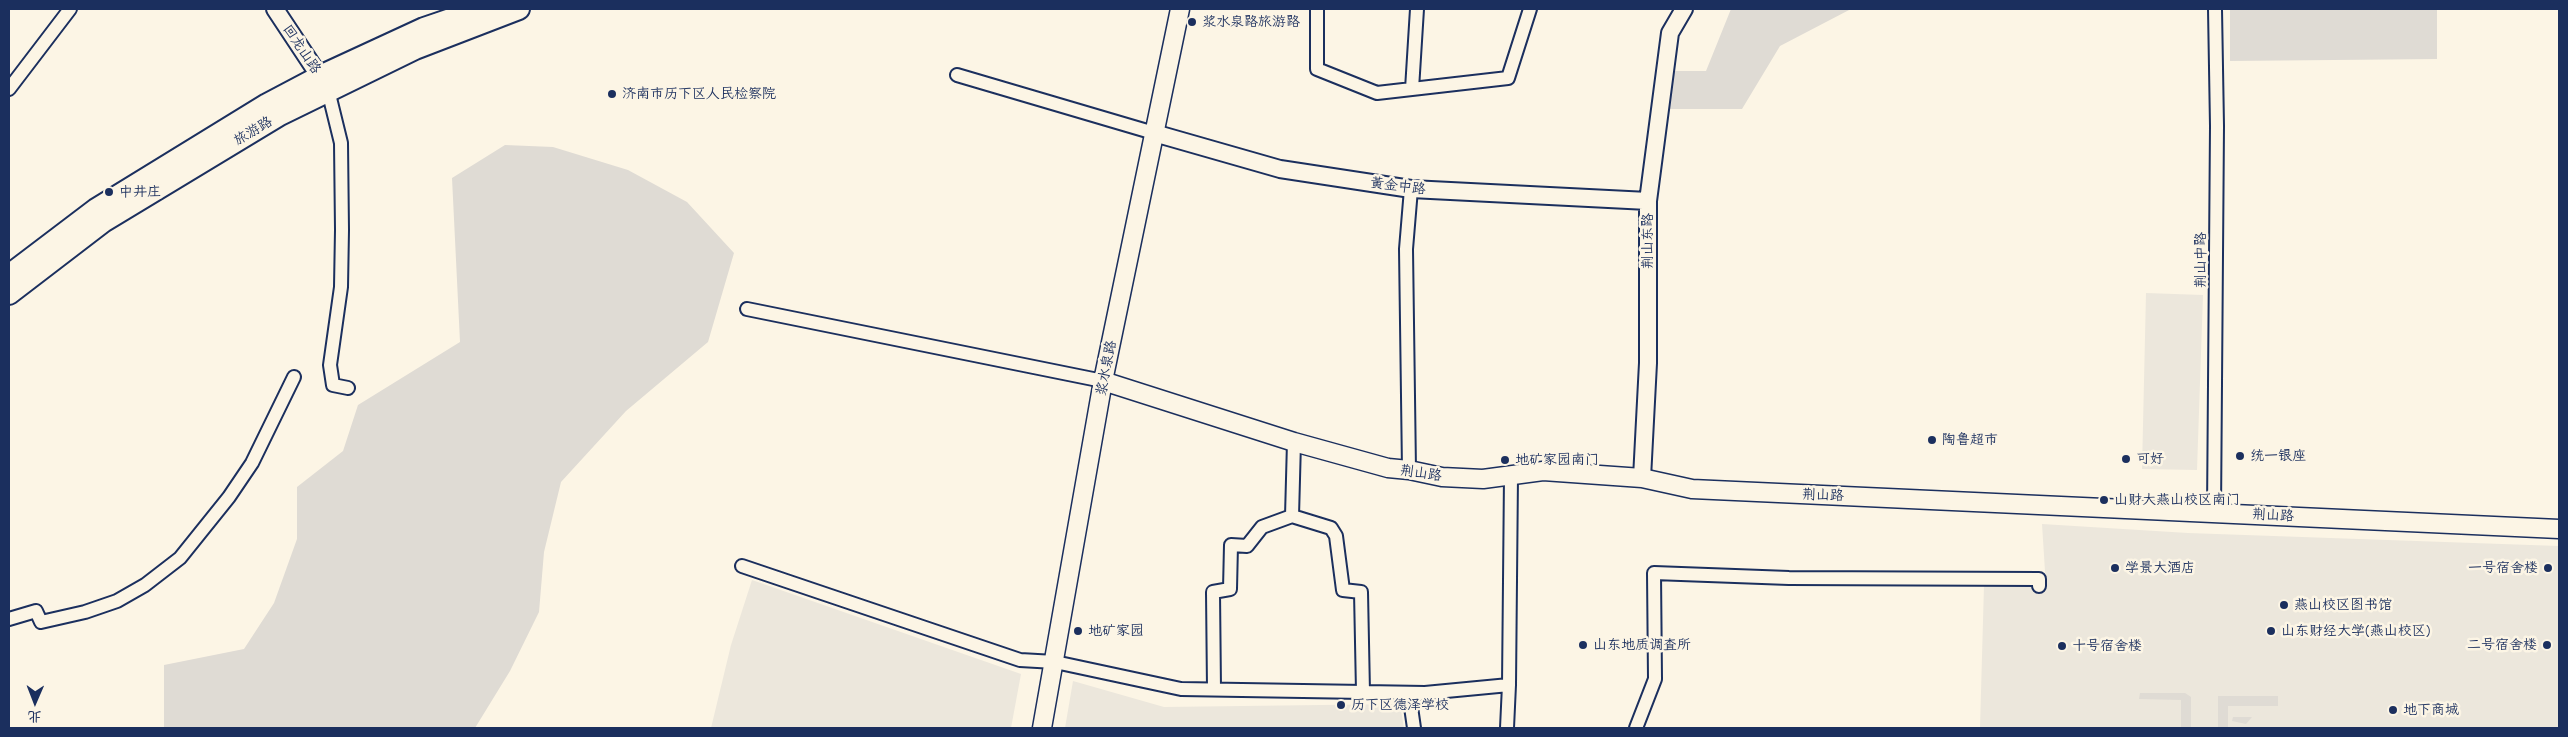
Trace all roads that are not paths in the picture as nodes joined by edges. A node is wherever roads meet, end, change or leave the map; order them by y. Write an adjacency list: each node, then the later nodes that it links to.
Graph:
1 (70, 9): 13 (street)
2 (274, 9): 12 (street, 回龙山路)
3 (480, 9): 12 (main road, 旅游路)
4 (519, 9): 12 (main road, 旅游路)
5 (1180, 9): 15 (main road, 浆水泉路)
6 (1317, 9): 14 (street)
7 (1417, 9): 14 (street)
8 (1530, 9): 14 (street)
9 (1684, 9): 17 (street, 荆山东路)
10 (2215, 9): 28 (street, 荆山中路)
11 (957, 75): 15 (street)
12 (324, 83): 18 (main road, 旅游路); 19 (main road, 旅游路); 23 (street)
13 (9, 89)
14 (1412, 89)
15 (1154, 133): 16 (street, 黄金中路); 22 (main road, 浆水泉路)
16 (1412, 189): 17 (street, 黄金中路); 25 (street)
17 (1648, 200): 27 (street, 荆山东路)
18 (9, 275)
19 (9, 294)
20 (747, 309): 22 (street)
21 (294, 377): 33 (street)
22 (1103, 381): 24 (main road, 荆山路); 34 (main road, 浆水泉路)
23 (348, 388)
24 (1294, 442): 25 (main road, 荆山路); 29 (street)
25 (1408, 470): 26 (main road, 荆山路)
26 (1511, 476): 27 (main road, 荆山路); 35 (street)
27 (1642, 478): 28 (main road, 荆山路)
28 (2214, 512): 30 (main road, 荆山路)
29 (1292, 516): 36 (street); 37 (street)
30 (2559, 529)
31 (742, 566): 34 (street)
32 (2039, 586): 42 (street)
33 (9, 619)
34 (1055, 662): 36 (street); 39 (main road, 浆水泉路)
35 (1509, 685): 38 (street); 41 (street)
36 (1214, 689): 37 (street)
37 (1363, 692): 38 (street)
38 (1409, 693): 40 (street)
39 (1042, 728)
40 (1414, 728)
41 (1507, 728)
42 (1636, 728)

